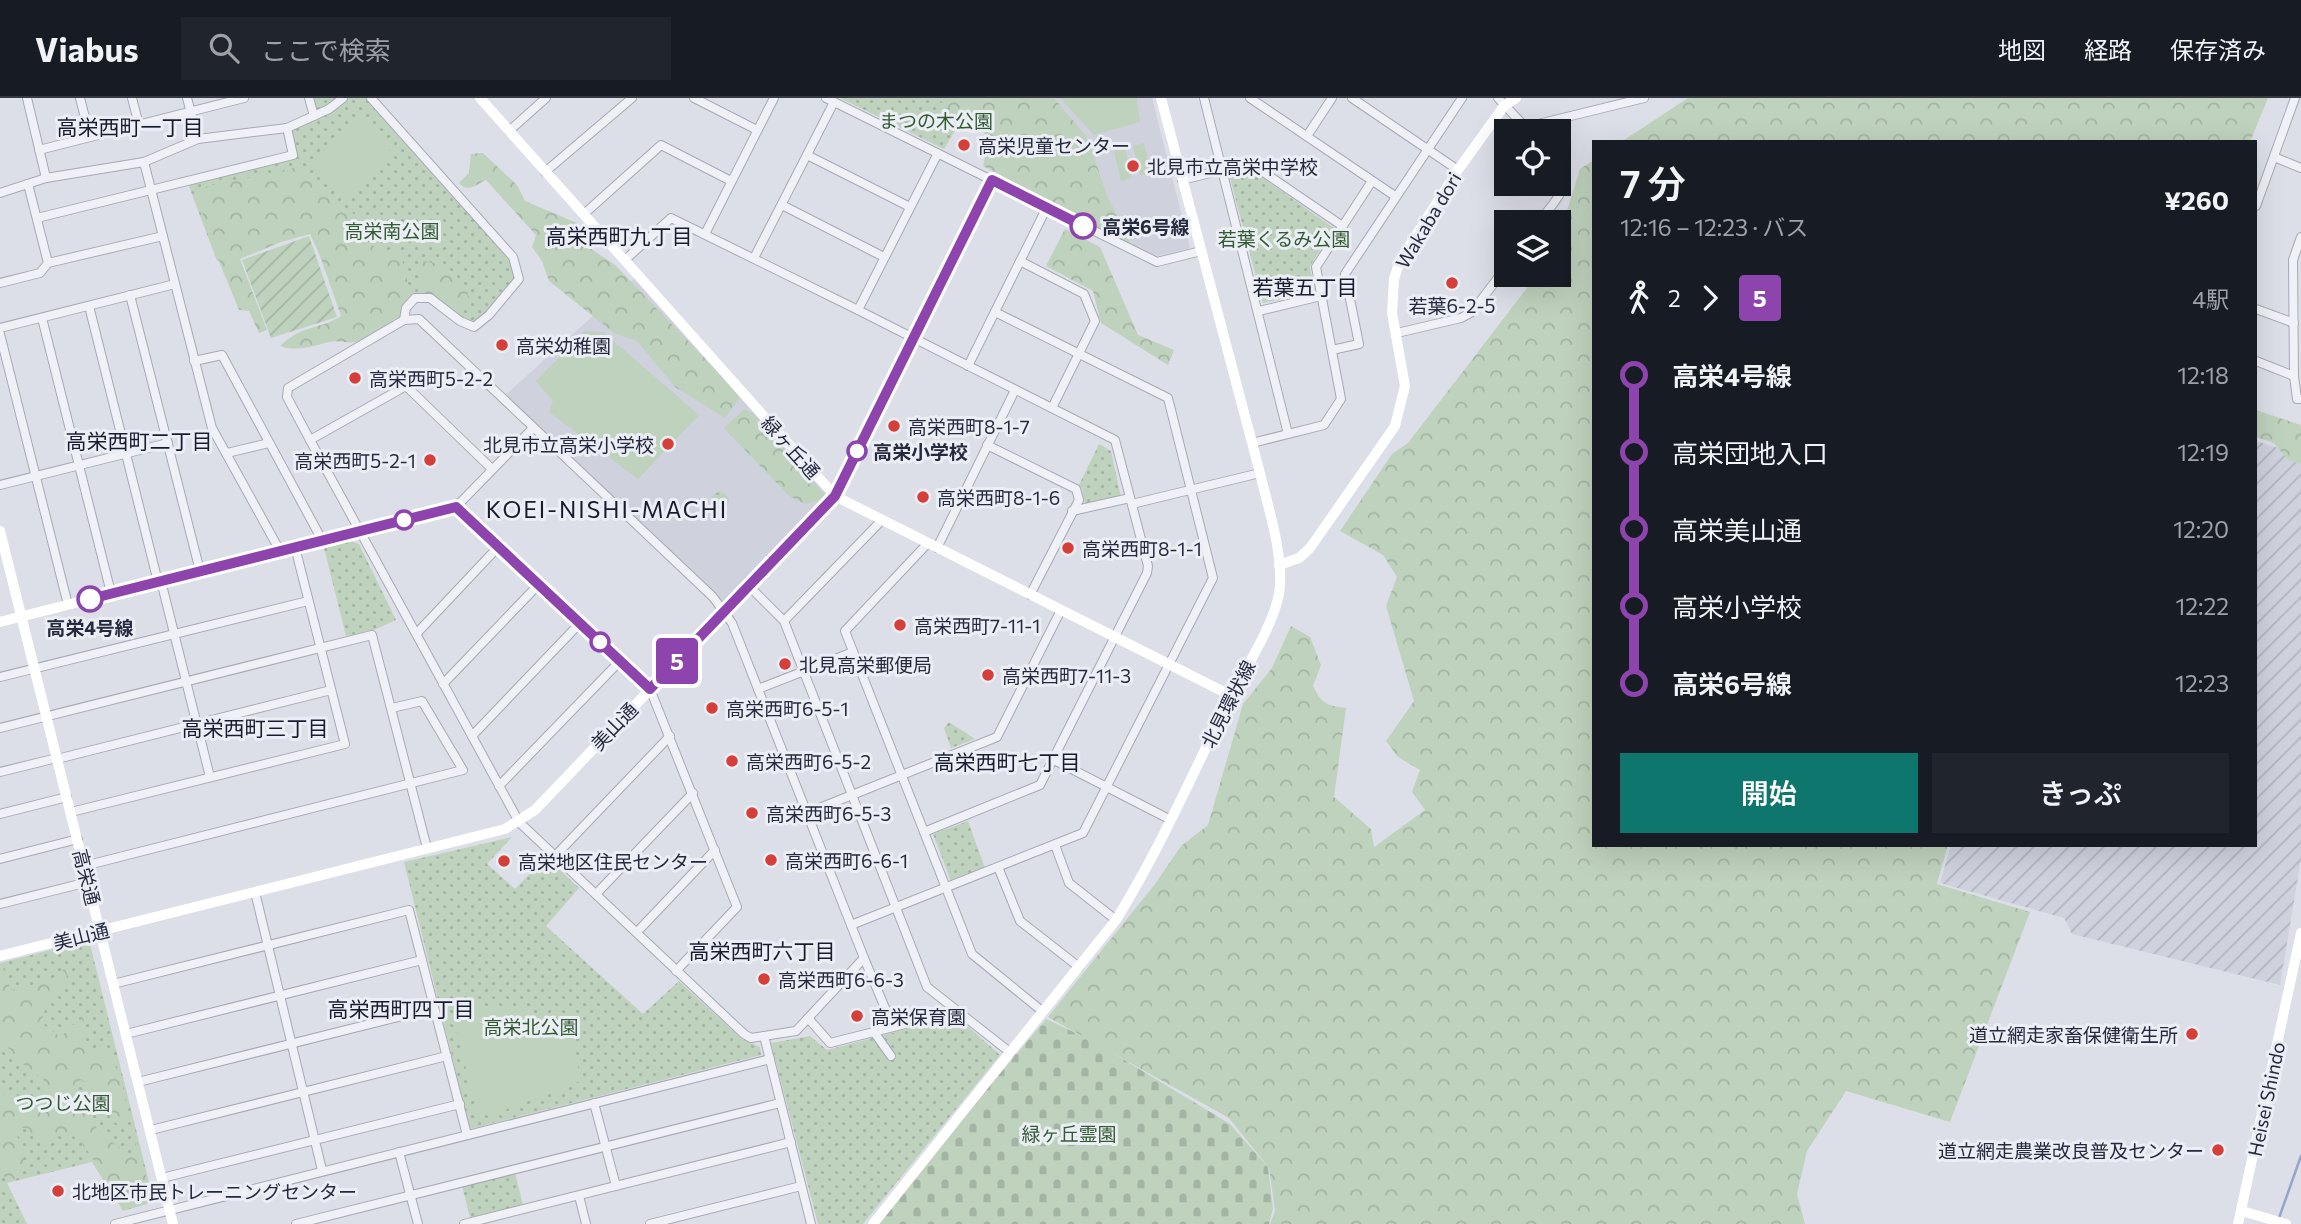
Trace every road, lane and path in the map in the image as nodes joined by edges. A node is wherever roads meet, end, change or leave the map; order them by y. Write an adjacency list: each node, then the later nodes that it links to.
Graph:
1 (27, 98): 36 (street)
2 (80, 98): 34 (street)
3 (132, 98): 29 (street)
4 (187, 98): 25 (street)
5 (244, 98): 25 (street)
6 (309, 98): 26 (street)
7 (343, 98): 26 (street)
8 (371, 98): 83 (street)
9 (480, 98): 32 (street, 緑ヶ丘通)
10 (546, 98): 32 (street)
11 (632, 98): 45 (street)
12 (694, 98): 31 (street)
13 (774, 98): 31 (street)
14 (1161, 98): 48 (street, 北見環状線)
15 (1204, 98): 43 (street)
16 (1250, 98): 33 (street)
17 (1332, 98): 33 (street)
18 (1352, 98): 37 (street)
19 (1516, 98): 24 (street, Wakaba dori)
20 (1644, 98): 28 (street)
21 (2295, 98): 40 (street)
22 (830, 100): 38 (street); 39 (street)
23 (1457, 100): 37 (street)
24 (1501, 102): 27 (street); 44 (street, Wakaba dori)
25 (190, 112): 29 (street); 35 (street)
26 (314, 116): 30 (street)
27 (1518, 119)
28 (1565, 119)
29 (139, 125): 34 (street)
30 (287, 128): 35 (street); 52 (street)
31 (757, 130): 49 (street)
32 (509, 131): 45 (street, 緑ヶ丘通)
33 (1307, 136): 50 (street)
34 (90, 137): 36 (street)
35 (198, 139): 41 (street)
36 (39, 149): 46 (street)
37 (1426, 149): 44 (street); 54 (street)
38 (807, 155): 56 (street); 57 (street)
39 (937, 155): 47 (street); 57 (street)
40 (2274, 157): 42 (street); 55 (street)
41 (144, 162): 46 (street); 52 (street)
42 (2301, 168)
43 (1223, 170): 48 (street); 61 (street); 80 (street)
44 (1458, 170): 86 (street, Wakaba dori)
45 (545, 172): 59 (street, 緑ヶ丘通)
46 (46, 177): 51 (street)
47 (992, 180): 58 (street); 88 (street, 美山通)
48 (1182, 180): 65 (street, 北見環状線)
49 (731, 181): 59 (street); 62 (street)
50 (1372, 181): 54 (street); 61 (street)
51 (28, 184): 53 (street); 60 (street)
52 (151, 190): 60 (street); 63 (street)
53 (0, 193)
54 (1395, 196): 89 (street)
55 (2257, 203)
56 (782, 205): 66 (street); 67 (street)
57 (910, 207): 66 (street)
58 (1046, 209): 65 (street); 70 (street)
59 (584, 214): 68 (street, 緑ヶ丘通)
60 (37, 218): 71 (street)
61 (1341, 225): 76 (street)
62 (705, 234): 67 (street); 68 (street)
63 (163, 236): 71 (street); 74 (street)
64 (2301, 237): 69 (street)
65 (1201, 251): 103 (street, 北見環状線)
66 (884, 257): 79 (street)
67 (754, 258): 79 (street)
68 (625, 260): 113 (street, 緑ヶ丘通)
69 (2297, 260): 84 (street)
70 (1020, 261): 81 (street); 90 (street)
71 (48, 263): 72 (street)
72 (0, 283)
73 (1494, 283): 86 (street)
74 (175, 284): 75 (street); 92 (street)
75 (130, 295): 77 (street); 101 (street)
76 (1321, 296): 80 (street); 89 (street)
77 (89, 306): 82 (street); 105 (street)
78 (2257, 309): 84 (street)
79 (858, 310): 88 (street)
80 (1259, 311): 99 (street)
81 (995, 312): 90 (street); 93 (street)
82 (42, 318): 85 (street); 107 (street)
83 (404, 320): 98 (street); 100 (street)
84 (2294, 323): 94 (street)
85 (0, 328)
86 (1396, 333): 125 (street, Wakaba dori)
87 (0, 334): 110 (street)
88 (914, 338): 93 (street); 113 (street, 美山通)
89 (1332, 349): 99 (street)
90 (1079, 354): 97 (street); 112 (street)
91 (2257, 361): 94 (street)
92 (194, 362): 102 (street); 106 (street)
93 (968, 366): 95 (street)
94 (2294, 376): 96 (street)
95 (1015, 390): 97 (street); 104 (street)
96 (2301, 399)
97 (1052, 408): 114 (street)
98 (532, 429): 108 (street); 135 (street)
99 (1288, 434): 103 (street)
100 (310, 440): 108 (street); 119 (street)
101 (168, 443): 105 (street); 126 (street)
102 (269, 443): 106 (street); 120 (street)
103 (1252, 443): 109 (street, 北見環状線)
104 (987, 445): 116 (street); 121 (street)
105 (126, 453): 107 (street); 127 (street)
106 (227, 453): 124 (street)
107 (79, 465): 110 (street); 130 (street)
108 (492, 468): 115 (street)
109 (1260, 473): 112 (street); 125 (street, 北見環状線)
110 (35, 477): 111 (street); 133 (street)
111 (0, 485)
112 (1191, 490): 114 (street); 146 (street)
113 (835, 496): 117 (street, 緑ヶ丘通); 129 (street, 美山通)
114 (1131, 501): 116 (street); 142 (street)
115 (456, 507): 119 (street); 122 (street)
116 (1072, 511): 131 (street)
117 (882, 520): 121 (street, 緑ヶ丘通); 137 (street)
118 (0, 531): 136 (street, 高栄通)
119 (360, 531): 120 (street); 140 (street)
120 (322, 540): 123 (street)
121 (933, 545): 131 (street, 緑ヶ丘通); 144 (street)
122 (499, 546): 128 (street); 140 (street)
123 (295, 547): 124 (street); 132 (street)
124 (280, 551): 126 (street)
125 (1279, 565): 155 (street, 北見環状線)
126 (200, 571): 127 (street)
127 (160, 581): 130 (street); 141 (street)
128 (539, 584): 139 (street); 151 (street)
129 (749, 586): 135 (street, 美山通); 137 (street)
130 (111, 593): 133 (street)
131 (1030, 595): 134 (street, 緑ヶ丘通)
132 (308, 601): 141 (street); 143 (street)
133 (68, 604): 136 (street)
134 (1061, 610): 142 (street, 緑ヶ丘通); 165 (street)
135 (725, 612): 152 (street, 美山通); 153 (street)
136 (22, 616): 138 (street); 147 (street, 高栄通)
137 (784, 621): 148 (street)
138 (0, 622)
139 (580, 623): 145 (street); 160 (street)
140 (417, 633): 151 (street)
141 (175, 635): 147 (street); 150 (street)
142 (1115, 637): 146 (street, 緑ヶ丘通); 163 (street)
143 (321, 648): 150 (street); 154 (street); 156 (street)
144 (853, 652): 148 (street); 165 (street)
145 (620, 661): 152 (street); 168 (street)
146 (1169, 664): 155 (street, 緑ヶ丘通); 169 (street)
147 (34, 669): 149 (street); 157 (street, 高栄通)
148 (804, 671): 153 (street); 171 (street)
149 (0, 677)
150 (186, 681): 157 (street); 158 (street)
151 (443, 684): 160 (street)
152 (650, 689): 161 (street); 177 (street, 美山通)
153 (758, 689): 174 (street)
154 (331, 690): 158 (street); 166 (street)
155 (1232, 695): 176 (street, 北見環状線)
156 (391, 708): 167 (street); 167 (street)
157 (47, 717): 159 (street); 162 (street, 高栄通)
158 (197, 724): 162 (street); 166 (street)
159 (0, 728)
160 (472, 736): 168 (street)
161 (670, 736): 170 (street); 183 (street)
162 (57, 758): 164 (street); 172 (street, 高栄通)
163 (1054, 760): 169 (street); 178 (street)
164 (0, 772)
165 (901, 776): 171 (street); 178 (street)
166 (210, 777): 173 (street)
167 (409, 784): 181 (street); 185 (street)
168 (499, 786): 177 (street)
169 (1107, 788): 176 (street); 180 (street)
170 (693, 793): 182 (street); 190 (street)
171 (852, 794): 174 (street); 192 (street)
172 (67, 797): 173 (street, 高栄通); 175 (street)
173 (71, 812): 179 (street, 高栄通)
174 (807, 813): 194 (street)
175 (0, 814)
176 (1171, 820): 193 (street, 北見環状線)
177 (520, 822): 181 (street, 美山通); 183 (street)
178 (923, 832): 188 (street)
179 (78, 839): 184 (street); 185 (street, 高栄通)
180 (1055, 845): 186 (street); 193 (street)
181 (427, 848): 189 (street, 美山通)
182 (715, 850): 196 (street); 203 (street)
183 (555, 856): 190 (street)
184 (0, 859)
185 (84, 866): 187 (street, 高栄通)
186 (998, 867): 188 (street); 202 (street)
187 (88, 882): 191 (street); 195 (street, 高栄通)
188 (945, 887): 192 (street); 208 (street)
189 (255, 892): 195 (street, 美山通); 198 (street)
190 (596, 894): 196 (street)
191 (0, 904)
192 (895, 907): 194 (street); 207 (street)
193 (1116, 920): 202 (street, 北見環状線)
194 (851, 925): 200 (street)
195 (100, 931): 199 (street, 美山通); 204 (street, 高栄通)
196 (636, 932): 203 (street)
197 (2301, 933): 237 (street, Heisei Shindo)
198 (266, 944): 201 (street); 204 (street); 205 (street)
199 (0, 956)
200 (864, 958): 209 (street); 210 (street)
201 (422, 960): 205 (street); 206 (street)
202 (1079, 967): 208 (street, 北見環状線)
203 (676, 971): 213 (street)
204 (113, 984): 212 (street, 高栄通)
205 (279, 995): 212 (street); 214 (street)
206 (434, 1008): 214 (street); 217 (street)
207 (957, 1011): 210 (street); 215 (street)
208 (1042, 1011): 215 (street, 北見環状線)
209 (808, 1018): 211 (street); 213 (street)
210 (893, 1027): 211 (street)
211 (874, 1032): 216 (street)
212 (126, 1034): 219 (street, 高栄通)
213 (764, 1036): 218 (street)
214 (291, 1044): 219 (street); 220 (street)
215 (1011, 1053): 246 (street, 北見環状線)
216 (891, 1055)
217 (447, 1056): 220 (street); 223 (street)
218 (770, 1059): 221 (street); 222 (street)
219 (138, 1082): 224 (street, 高栄通)
220 (303, 1092): 224 (street); 226 (street)
221 (594, 1103): 225 (street); 228 (street)
222 (780, 1103): 227 (street); 228 (street)
223 (460, 1104): 225 (street); 226 (street)
224 (151, 1130): 231 (street, 高栄通)
225 (467, 1135): 229 (street)
226 (315, 1140): 230 (street); 231 (street)
227 (790, 1142): 232 (street); 233 (street)
228 (605, 1146): 232 (street); 234 (street)
229 (399, 1152): 230 (street); 234 (street)
230 (322, 1170): 236 (street)
231 (162, 1178): 236 (street, 高栄通)
232 (616, 1186): 235 (street)
233 (801, 1186): 244 (street); 245 (street)
234 (410, 1194): 240 (street); 241 (street)
235 (579, 1196): 242 (street); 243 (street)
236 (170, 1210): 238 (street); 239 (street, 高栄通)
237 (2242, 1211): 247 (street, Heisei Shindo); 248 (street)
238 (114, 1224)
239 (173, 1224)
240 (296, 1224)
241 (418, 1224)
242 (464, 1224)
243 (586, 1224)
244 (650, 1224)
245 (811, 1224)
246 (873, 1224)
247 (2238, 1224)
248 (2286, 1224)

